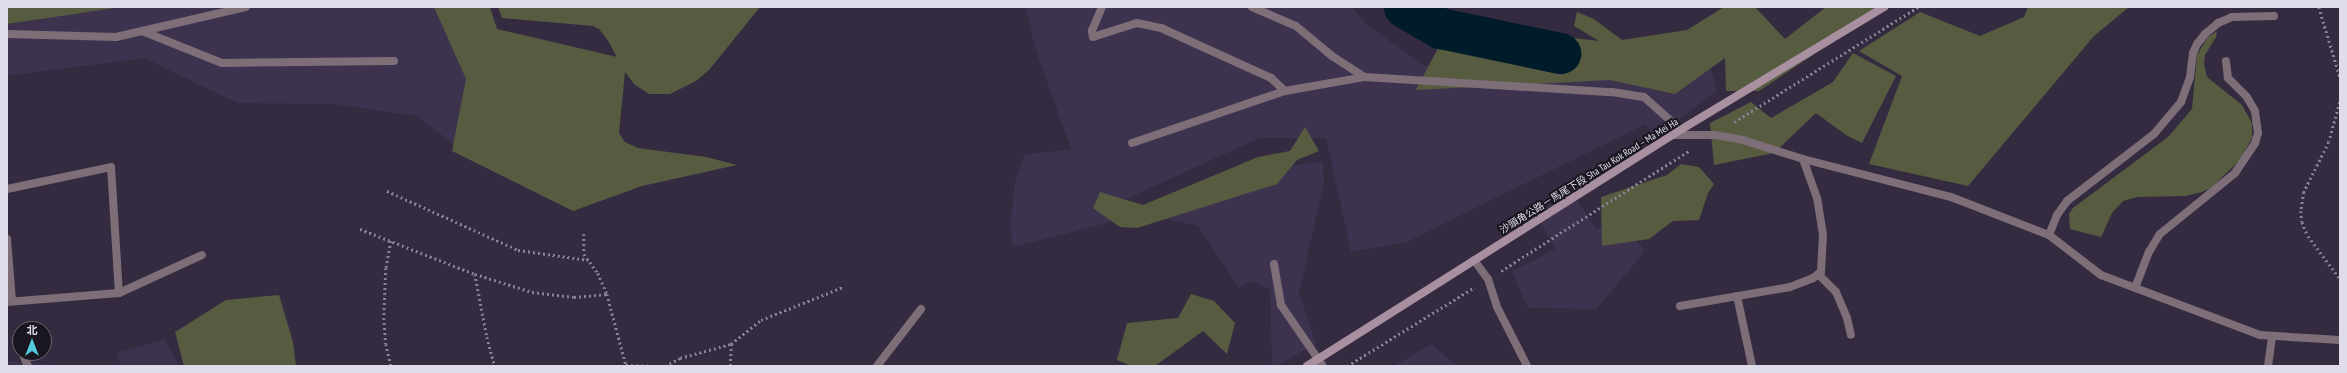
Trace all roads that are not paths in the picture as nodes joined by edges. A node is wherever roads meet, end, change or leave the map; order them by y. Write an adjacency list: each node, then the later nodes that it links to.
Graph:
1 (246, 7): 6 (street)
2 (1102, 7): 11 (street)
3 (1252, 7): 10 (street)
4 (1884, 7): 12 (main road, 沙頭角公路－馬尾下段 Sha Tau Kok Road – Ma Mei Ha)
5 (2274, 16): 17 (street)
6 (142, 31): 7 (street); 8 (street)
7 (7, 34)
8 (394, 61)
9 (2226, 61): 23 (street)
10 (1364, 77): 11 (street); 12 (street)
11 (1285, 91): 14 (street)
12 (1681, 130): 13 (main road, 沙頭角公路－馬尾下段 Sha Tau Kok Road – Ma Mei Ha)
13 (1672, 135): 15 (street); 20 (main road, 沙頭角公路－馬尾下段 Sha Tau Kok Road – Ma Mei Ha)
14 (1132, 143)
15 (1803, 159): 17 (street); 22 (street)
16 (7, 189): 24 (street)
17 (2049, 235): 23 (street)
18 (7, 239): 26 (street)
19 (202, 255): 24 (street)
20 (1474, 260): 32 (main road, 沙頭角公路－馬尾下段 Sha Tau Kok Road – Ma Mei Ha); 36 (street)
21 (1274, 264): 32 (street)
22 (1818, 274): 25 (street); 29 (street)
23 (2135, 288): 30 (street)
24 (120, 293): 26 (street)
25 (1737, 296): 27 (street); 37 (street)
26 (9, 302)
27 (1680, 306)
28 (921, 309): 33 (street)
29 (1851, 335)
30 (2272, 337): 31 (street); 38 (street)
31 (2340, 340)
32 (1317, 360): 34 (main road, 沙頭角公路－馬尾下段 Sha Tau Kok Road – Ma Mei Ha); 35 (street)
33 (877, 366)
34 (1307, 366)
35 (1323, 366)
36 (1527, 366)
37 (1752, 366)
38 (2268, 366)

